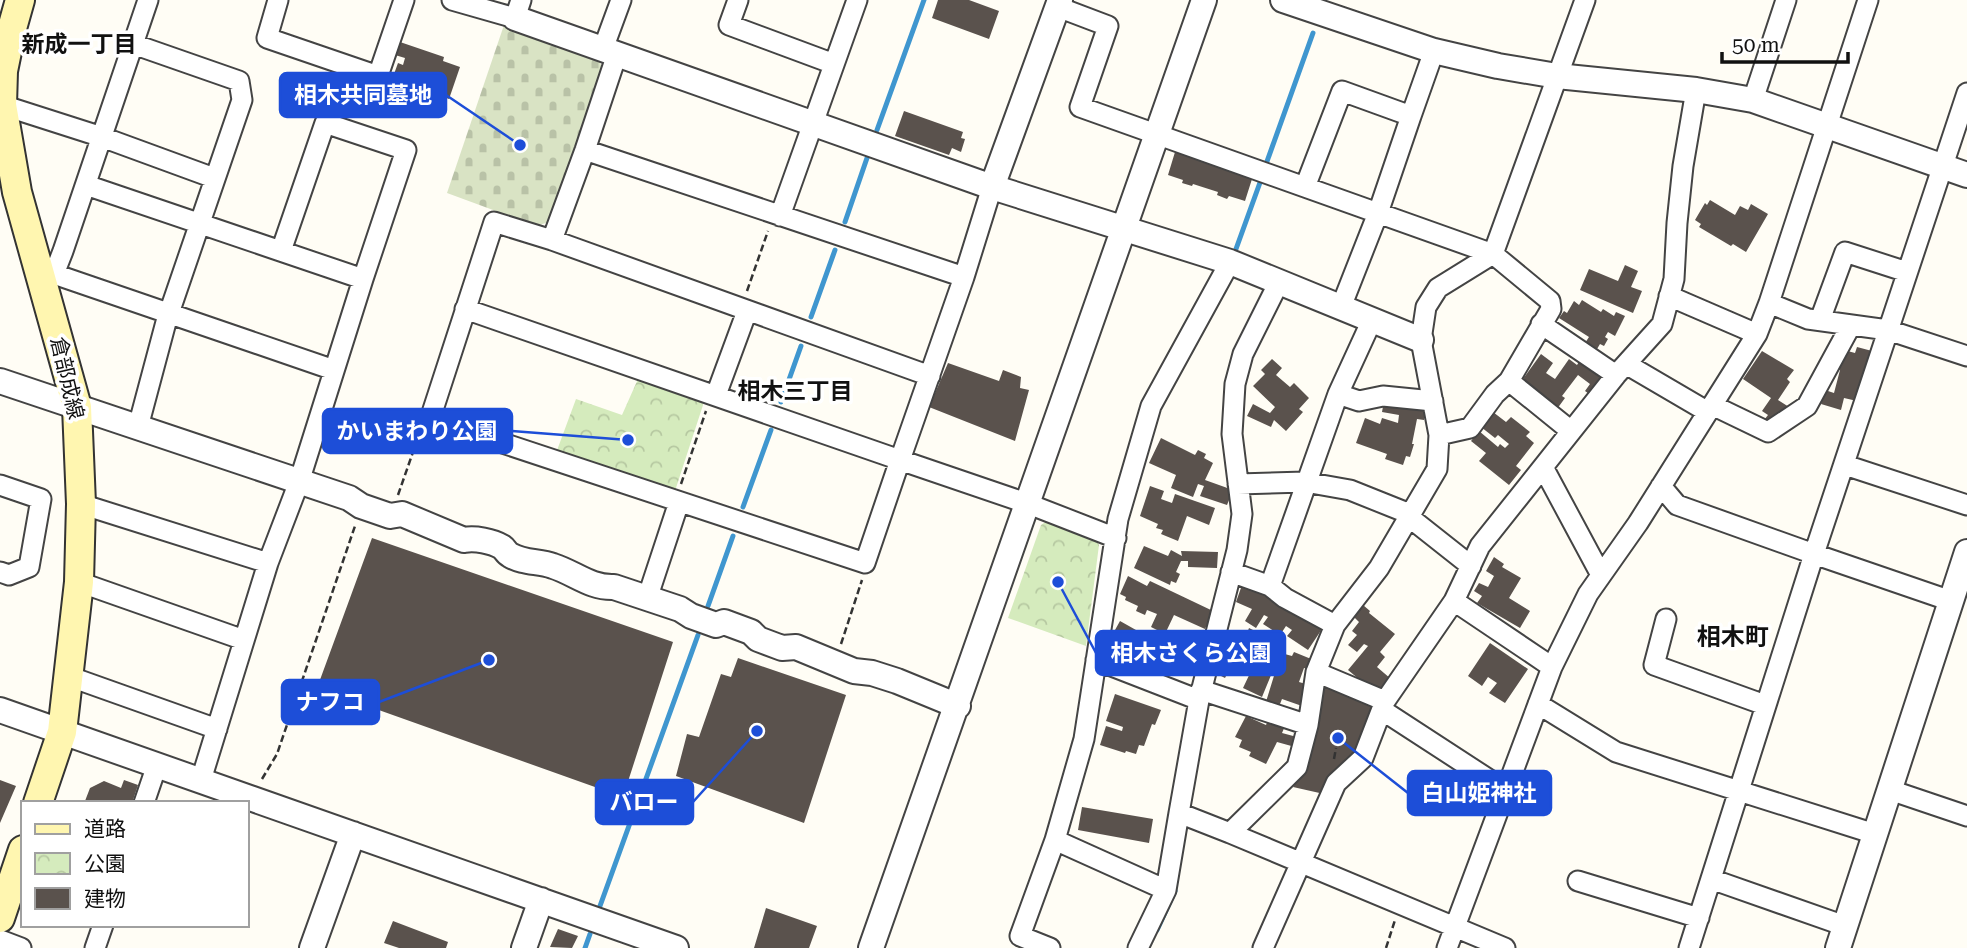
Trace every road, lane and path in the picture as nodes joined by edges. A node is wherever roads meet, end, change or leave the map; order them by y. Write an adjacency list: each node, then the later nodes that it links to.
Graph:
1 (20, 0): 25 (main road, 倉部成線)
2 (148, 0): 16 (street)
3 (278, 0): 20 (street)
4 (404, 0): 20 (street)
5 (452, 0): 15 (street)
6 (621, 0): 17 (street)
7 (738, 0): 19 (street)
8 (856, 0): 19 (street)
9 (1204, 0): 30 (street)
10 (1283, 0): 18 (street)
11 (1585, 0): 21 (street)
12 (1786, 0): 24 (street)
13 (1868, 0): 28 (street)
14 (1059, 3): 30 (street); 37 (street)
15 (518, 9): 17 (street)
16 (133, 44): 31 (street); 35 (street)
17 (610, 51): 27 (street); 32 (street)
18 (1434, 51): 21 (street); 26 (street)
19 (834, 64): 27 (street)
20 (375, 76): 29 (path)
21 (1557, 76): 22 (street); 45 (street)
22 (1696, 90): 24 (street); 52 (street)
23 (1967, 93): 33 (street)
24 (1753, 100): 28 (street)
25 (2, 105): 31 (street); 49 (main road, 倉部成線)
26 (1411, 116): 38 (street); 39 (street)
27 (813, 123): 37 (street); 40 (street)
28 (1827, 126): 33 (street); 53 (street)
29 (355, 133): 44 (street); 50 (street)
30 (1157, 135): 38 (street); 42 (street)
31 (102, 137): 35 (street); 36 (street)
32 (585, 150): 40 (street); 43 (street)
33 (1943, 166): 34 (street); 47 (street)
34 (1967, 175)
35 (214, 178): 41 (street)
36 (86, 185): 41 (street); 49 (street)
37 (992, 187): 42 (street); 48 (street)
38 (1306, 187): 39 (street)
39 (1378, 214): 45 (street); 54 (street)
40 (777, 215): 48 (street); 56 (path)
41 (199, 223): 44 (street); 57 (street)
42 (1124, 229): 46 (street); 89 (street)
43 (552, 240): 55 (street); 56 (street)
44 (281, 251): 50 (street)
45 (1493, 254): 60 (street); 64 (street)
46 (1230, 262): 51 (street); 95 (street)
47 (1907, 272): 59 (street); 62 (street)
48 (964, 277): 68 (street)
49 (48, 279): 57 (street); 74 (main road, 倉部成線)
50 (363, 279): 67 (street)
51 (1279, 282): 54 (street); 85 (street)
52 (1670, 296): 63 (street); 66 (street)
53 (1769, 303): 59 (street); 63 (street)
54 (1341, 307): 58 (street)
55 (466, 309): 71 (street); 76 (street)
56 (744, 309): 68 (street); 71 (street)
57 (169, 313): 67 (street); 77 (street)
58 (1372, 320): 64 (street); 72 (street)
59 (1820, 320): 61 (street)
60 (1541, 324): 66 (street); 70 (street)
61 (1851, 325): 62 (street); 75 (street)
62 (1888, 330): 65 (street); 81 (street)
63 (1757, 334): 75 (street)
64 (1422, 340): 73 (street)
65 (1967, 356)
66 (1621, 369): 75 (street); 78 (street)
67 (334, 370): 83 (street)
68 (930, 376): 80 (street)
69 (0, 381): 74 (street)
70 (1509, 381): 78 (street); 79 (street)
71 (714, 394): 80 (street); 88 (path)
72 (1338, 394): 73 (street); 84 (street)
73 (1433, 401): 79 (street)
74 (77, 407): 77 (street); 90 (main road, 倉部成線)
75 (1710, 408): 87 (street)
76 (430, 419): 88 (street); 93 (path)
77 (138, 427): 83 (street)
78 (1571, 431): 82 (street)
79 (1439, 435): 94 (street)
80 (900, 460): 89 (street); 99 (street)
81 (1845, 465): 91 (street); 97 (street)
82 (1543, 467): 100 (street); 103 (street)
83 (299, 482): 92 (street); 98 (street)
84 (1305, 482): 85 (street); 94 (street); 105 (street)
85 (1238, 484): 102 (street)
86 (0, 485): 101 (street)
87 (1661, 486): 97 (street); 103 (street)
88 (677, 502): 99 (street); 106 (street)
89 (1026, 503): 95 (street); 121 (street)
90 (81, 505): 98 (street); 104 (main road, 倉部成線)
91 (1967, 505)
92 (361, 506): 93 (street); 131 (path)
93 (390, 516): 106 (street)
94 (1410, 516): 100 (street); 110 (street)
95 (1116, 537): 112 (street)
96 (1967, 552): 108 (street)
97 (1814, 554): 108 (street); 120 (street)
98 (268, 563): 111 (street)
99 (865, 563): 113 (path)
100 (1471, 566): 107 (street)
101 (0, 572)
102 (1231, 572): 105 (street); 117 (street)
103 (1601, 575): 114 (street)
104 (79, 582): 111 (street); 116 (main road, 倉部成線)
105 (1270, 586): 110 (street)
106 (647, 599): 113 (street)
107 (1454, 601): 114 (street); 119 (street)
108 (1951, 601): 129 (street)
109 (1666, 620): 120 (street)
110 (1335, 625): 115 (street)
111 (244, 640): 124 (street)
112 (1097, 660): 117 (street); 139 (street)
113 (835, 664): 121 (street)
114 (1552, 667): 118 (street)
115 (1316, 672): 119 (street); 123 (street)
116 (68, 676): 124 (street); 125 (main road, 倉部成線)
117 (1200, 695): 123 (street); 134 (street)
118 (1538, 704): 128 (street); 130 (street)
119 (1383, 705): 128 (street); 141 (street)
120 (1765, 705): 130 (street)
121 (958, 706): 159 (street)
122 (0, 710): 125 (street)
123 (1308, 725): 136 (street)
124 (217, 729): 127 (street)
125 (62, 732): 126 (street); 132 (main road, 倉部成線)
126 (157, 765): 127 (street); 133 (street)
127 (201, 780): 131 (street)
128 (1505, 790): 149 (street)
129 (1890, 790): 135 (street); 138 (street)
130 (1740, 791): 138 (street); 142 (street)
131 (250, 797): 137 (street)
132 (39, 801)
133 (145, 801)
134 (1179, 813): 136 (street); 144 (street)
135 (1967, 816)
136 (1230, 833): 141 (street)
137 (353, 834): 145 (street); 153 (street)
138 (1875, 834): 151 (street)
139 (1055, 840): 144 (street); 160 (street)
140 (21, 856): 147 (main road)
141 (1301, 863): 146 (street); 154 (street)
142 (1711, 879): 148 (street); 151 (street)
143 (1578, 881): 148 (street)
144 (1166, 890): 161 (street)
145 (541, 900): 157 (street); 158 (street)
146 (1401, 903): 149 (street); 162 (path)
147 (0, 918)
148 (1699, 918): 165 (street)
149 (1453, 925): 163 (street); 164 (street)
150 (102, 927): 156 (street)
151 (1842, 937)
152 (0, 940): 155 (street)
153 (314, 947)
154 (1269, 947)
155 (22, 948)
156 (95, 948)
157 (524, 948)
158 (676, 948)
159 (871, 948)
160 (1050, 948)
161 (1138, 948)
162 (1386, 948)
163 (1447, 948)
164 (1505, 948)
165 (1689, 948)

